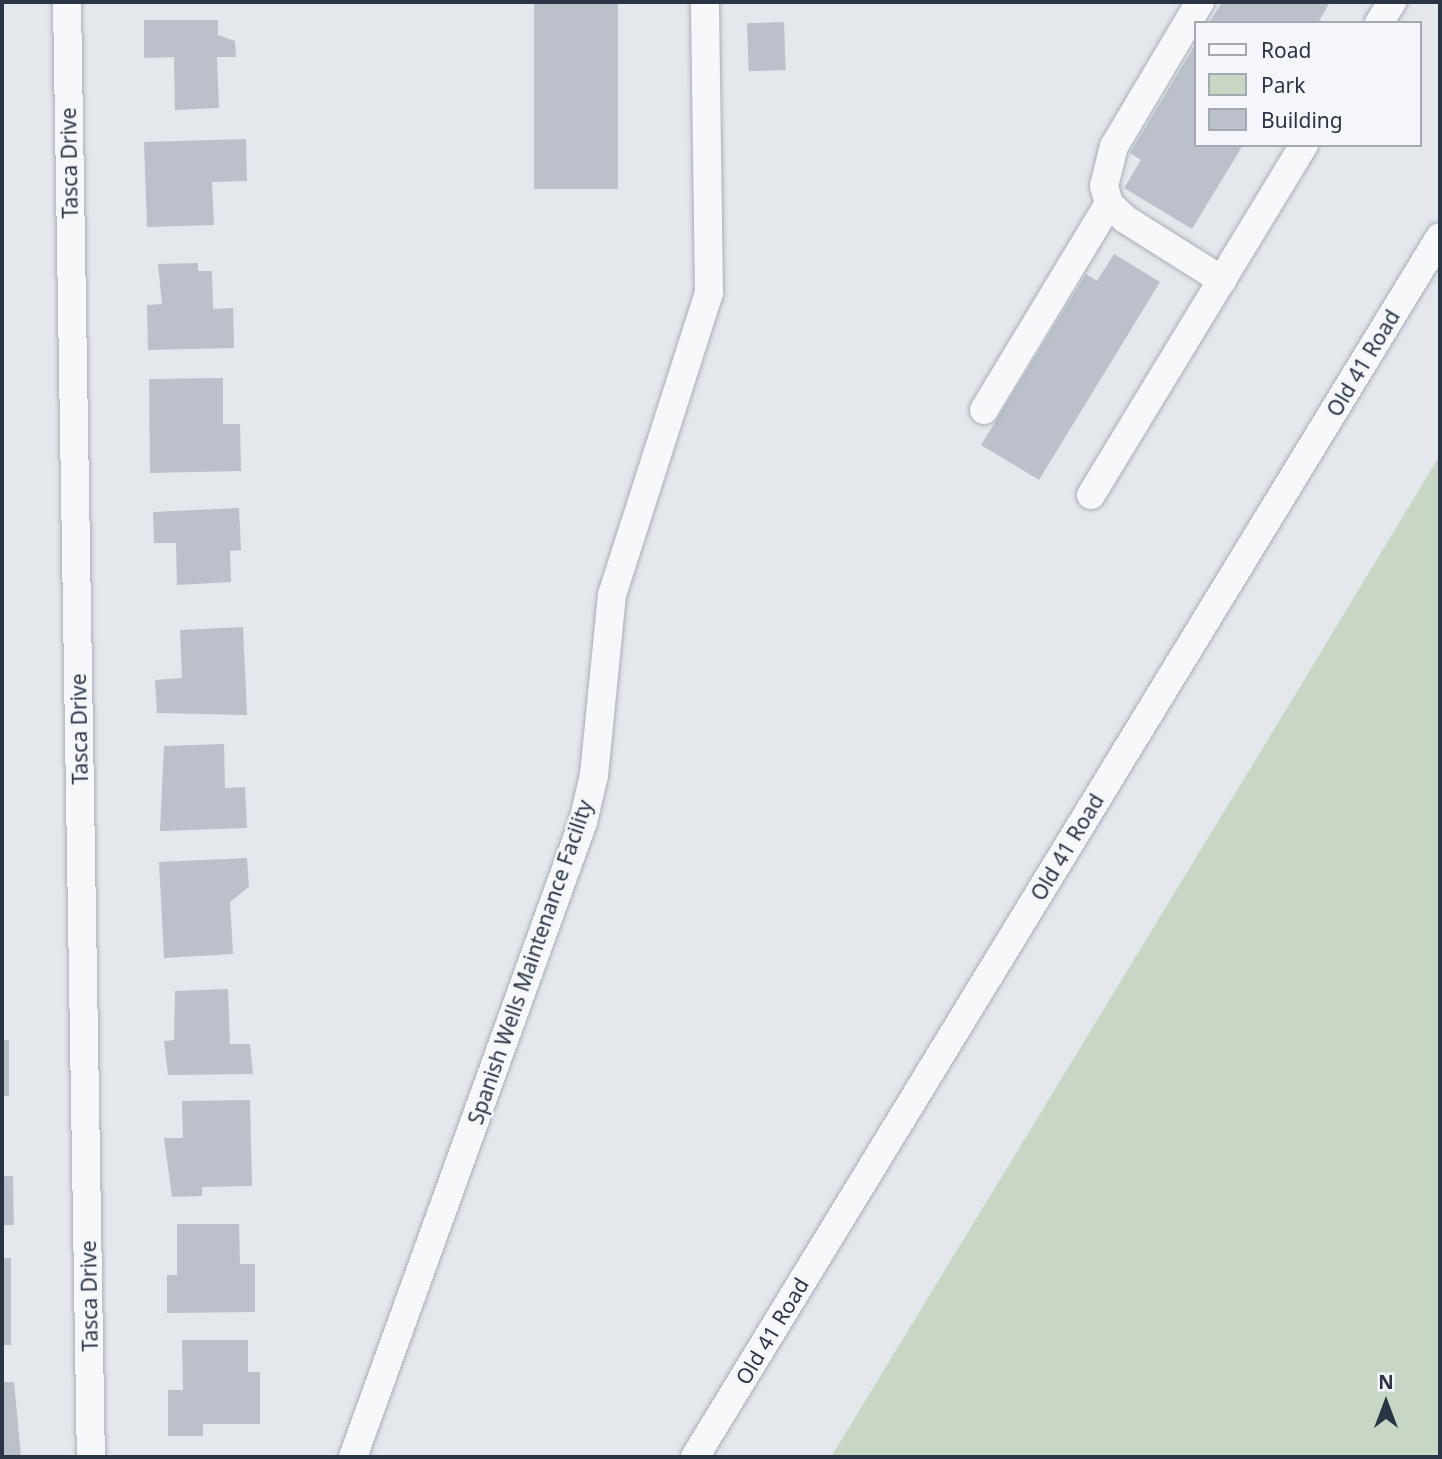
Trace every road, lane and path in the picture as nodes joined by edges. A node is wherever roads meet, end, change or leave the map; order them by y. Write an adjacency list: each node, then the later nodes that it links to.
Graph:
1 (66, 2): 12 (street, Tasca Drive)
2 (705, 2): 13 (street, Spanish Wells Maintenance Facility)
3 (1200, 2): 7 (street)
4 (1392, 2): 5 (street)
5 (1380, 21)
6 (1303, 147): 9 (street)
7 (1109, 204): 9 (street); 10 (street)
8 (1440, 237): 14 (street, Old 41 Road)
9 (1222, 280): 11 (street)
10 (984, 410)
11 (1091, 495)
12 (91, 1457)
13 (353, 1457)
14 (695, 1457)

